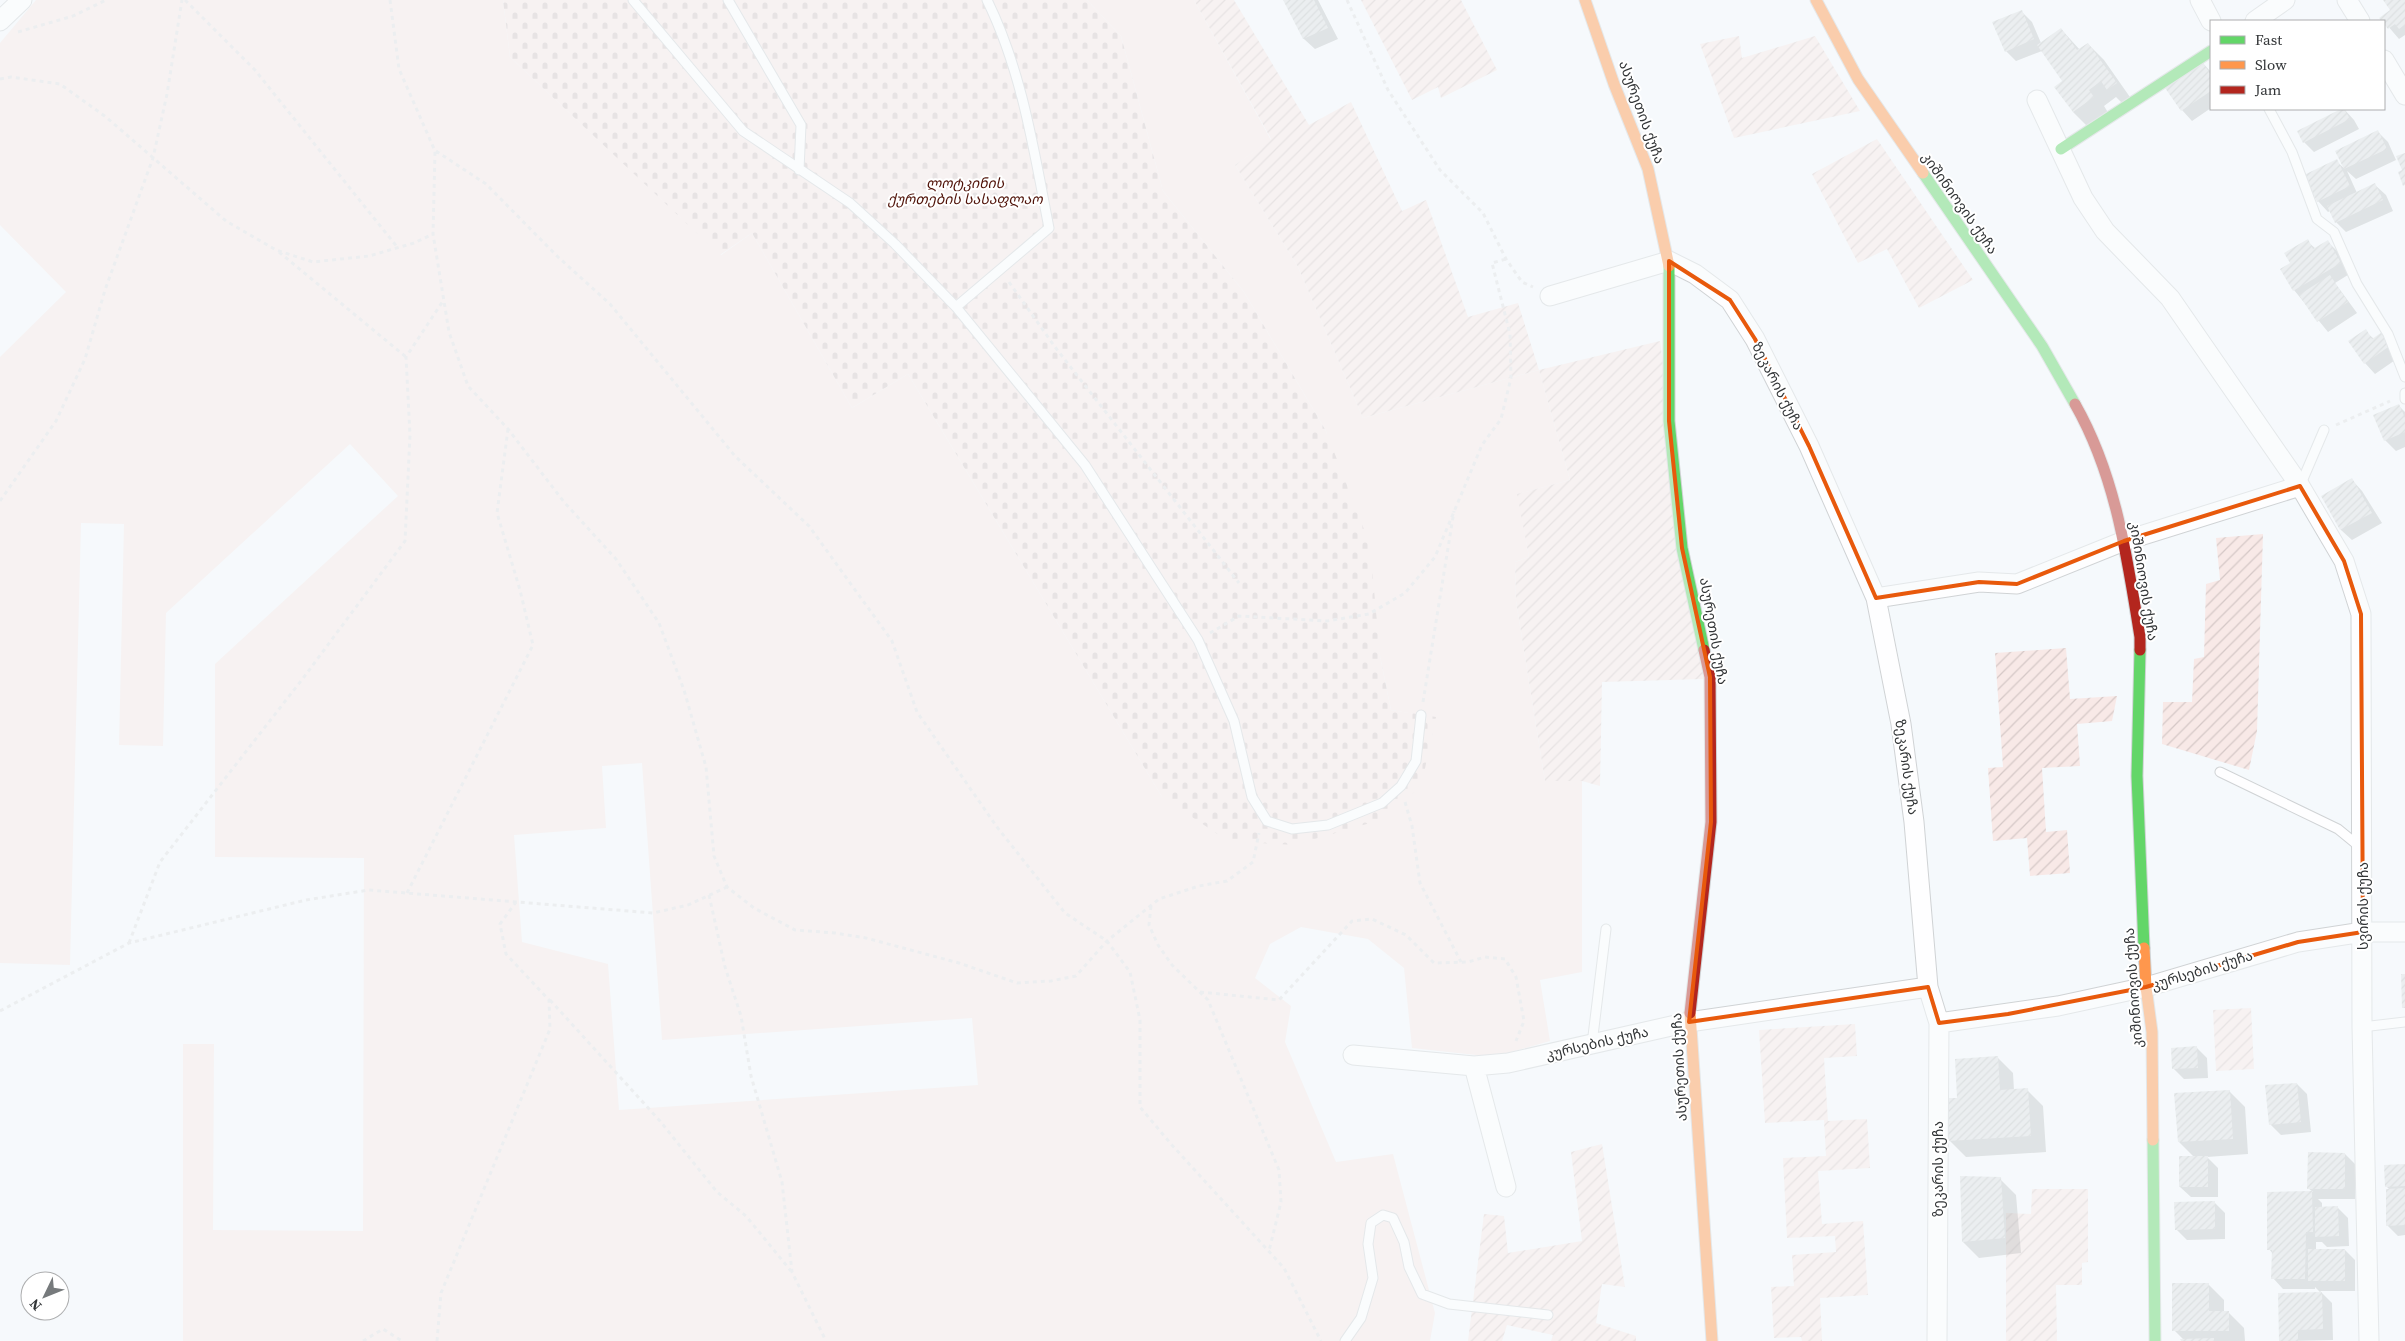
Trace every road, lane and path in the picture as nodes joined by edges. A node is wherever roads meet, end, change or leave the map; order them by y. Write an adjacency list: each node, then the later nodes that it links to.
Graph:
1 (22, 0): 14 (street)
2 (106, 0): 18 (path)
3 (184, 0): 27 (path); 30 (path)
4 (390, 0): 26 (path)
5 (633, 0): 28 (lane)
6 (728, 0): 28 (lane)
7 (987, 0): 34 (lane)
8 (1347, 0): 32 (path)
9 (1585, 0): 33 (street, ასურეთის ქუჩა)
10 (1816, 0): 46 (street, კიშინიოვის ქუჩა)
11 (2200, 0): 15 (street)
12 (2285, 0): 16 (street)
13 (2347, 0): 17 (street)
14 (0, 20)
15 (2211, 20)
16 (2256, 20)
17 (2359, 20)
18 (16, 32)
19 (2210, 52): 25 (street)
20 (2385, 62): 22 (street)
21 (0, 78): 27 (path)
22 (2405, 95)
23 (2037, 100): 25 (street, სვირის ქუჩა)
24 (2270, 110): 39 (lane)
25 (2061, 149): 43 (street, სვირის ქუჩა)
26 (435, 151): 29 (path); 63 (path)
27 (153, 158): 31 (path); 44 (path)
28 (799, 170): 37 (lane)
29 (433, 234): 30 (path); 36 (path)
30 (398, 248): 31 (path)
31 (276, 250): 38 (path)
32 (1506, 259): 35 (path); 45 (path)
33 (1668, 261): 35 (street); 48 (street, ზეკარის ქუჩა); 71 (street, ასურეთის ქუჩა)
34 (1000, 270): 37 (lane); 47 (path)
35 (1550, 296)
36 (444, 301): 38 (path); 41 (path)
37 (956, 307): 49 (lane)
38 (406, 357): 64 (path)
39 (2405, 377)
40 (2405, 395): 42 (path)
41 (508, 429): 55 (path); 56 (path)
42 (2324, 430): 43 (lane)
43 (2300, 486): 46 (street); 54 (street, სვირის ქუჩა)
44 (0, 501)
45 (1455, 505): 49 (path); 50 (path)
46 (2124, 541): 48 (street); 67 (street, კიშინიოვის ქუჩა)
47 (1239, 583)
48 (1876, 598): 66 (street, ზეკარის ქუჩა)
49 (1198, 640): 53 (lane)
50 (1421, 715): 52 (lane)
51 (2220, 772): 54 (lane)
52 (1401, 786): 53 (lane); 65 (path)
53 (1260, 810): 59 (path)
54 (2362, 848): 61 (street, სვირის ქუჩა)
55 (727, 887): 57 (path); 63 (path)
56 (407, 893): 58 (path); 64 (path)
57 (710, 895): 58 (path); 81 (path)
58 (516, 902): 69 (path)
59 (1151, 906): 63 (path); 68 (path)
60 (1606, 929): 75 (lane)
61 (2363, 932): 62 (street, კურსების ქუჩა); 67 (street, კურსების ქუჩა); 74 (street, სვირის ქუჩა)
62 (2405, 932)
63 (1107, 941): 80 (path)
64 (129, 944): 70 (path)
65 (1461, 962): 68 (path); 77 (path)
66 (1928, 987): 71 (street, კურსების ქუჩა); 73 (street, ზეკარის ქუჩა)
67 (2146, 987): 73 (street, კურსების ქუჩა); 91 (street, კიშინიოვის ქუჩა)
68 (1200, 992): 80 (path)
69 (549, 1000): 81 (path); 85 (path)
70 (0, 1011)
71 (1689, 1022): 75 (street, კურსების ქუჩა); 89 (street, ასურეთის ქუჩა)
72 (2405, 1022): 74 (lane)
73 (1939, 1023): 90 (street, ზეკარის ქუჩა)
74 (2362, 1027): 92 (street, სვირის ქუჩა)
75 (1592, 1044): 77 (street, კურსების ქუჩა)
76 (1353, 1055): 78 (street, კურსების ქუჩა)
77 (1508, 1063): 78 (street, კურსების ქუჩა)
78 (1474, 1066): 79 (street)
79 (1506, 1187)
80 (1269, 1252): 87 (path)
81 (792, 1272): 86 (path)
82 (1548, 1315): 88 (lane)
83 (363, 1341): 84 (path)
84 (402, 1341)
85 (437, 1341)
86 (826, 1341)
87 (1321, 1341)
88 (1345, 1341)
89 (1712, 1341)
90 (1937, 1341)
91 (2155, 1341)
92 (2369, 1341)

